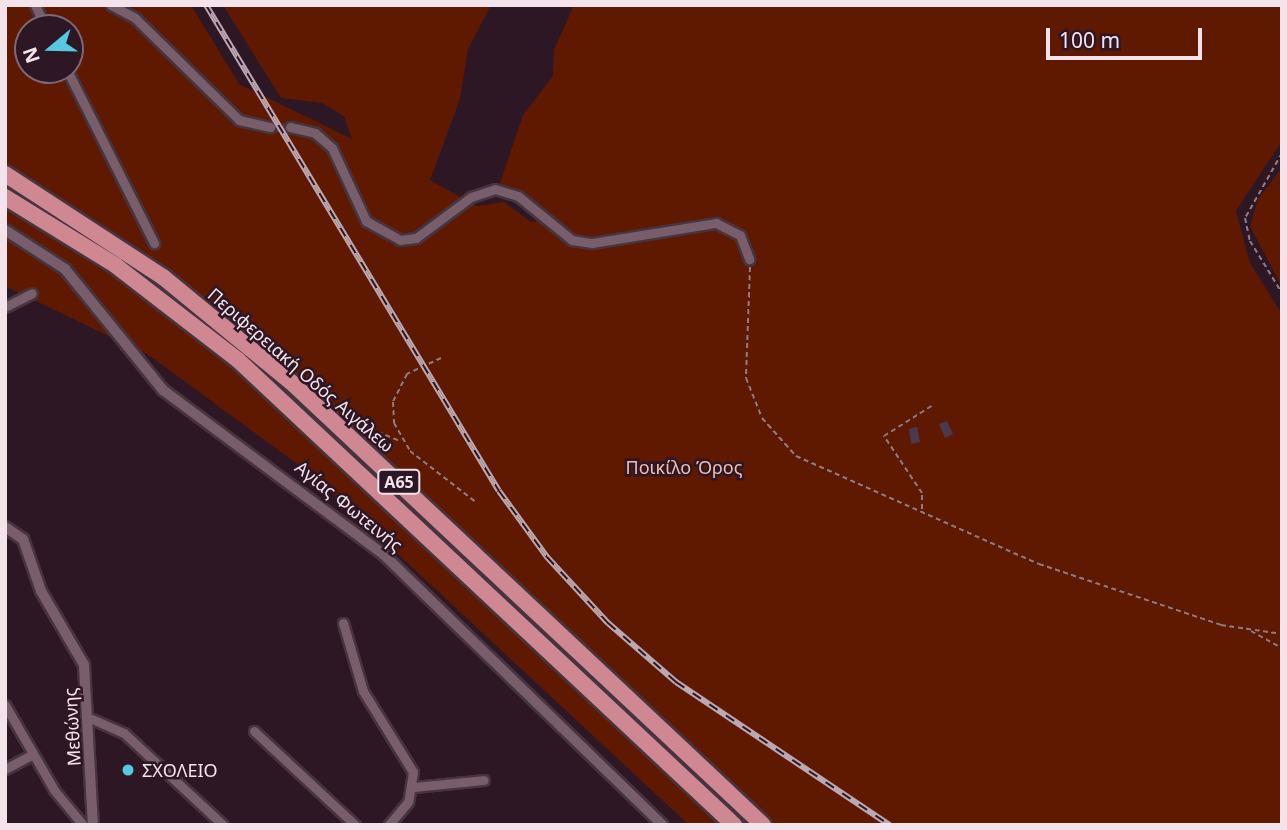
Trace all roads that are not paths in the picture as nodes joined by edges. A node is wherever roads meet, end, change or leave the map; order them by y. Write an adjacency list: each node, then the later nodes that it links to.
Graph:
1 (111, 5): 3 (street)
2 (74, 84): 8 (street)
3 (270, 127)
4 (290, 127): 9 (street)
5 (5, 174): 28 (highway, Περιφερειακή Οδός Αιγάλεω / Α65)
6 (5, 197): 27 (highway, Περιφερειακή Οδός Αιγάλεω / Α65)
7 (5, 230): 26 (street, Αγίας Φωτεινής)
8 (154, 243)
9 (749, 259)
10 (32, 293): 11 (street)
11 (5, 307)
12 (5, 527): 15 (street, Μεθώνης)
13 (343, 623): 20 (street)
14 (5, 705): 17 (street)
15 (92, 719): 22 (street, Μεθώνης); 23 (street)
16 (254, 731): 24 (street)
17 (33, 754): 18 (street); 21 (street)
18 (5, 769)
19 (484, 780): 20 (street)
20 (414, 787): 25 (street)
21 (83, 825)
22 (93, 825)
23 (223, 825)
24 (355, 825)
25 (389, 825)
26 (663, 825)
27 (734, 825)
28 (763, 825)

